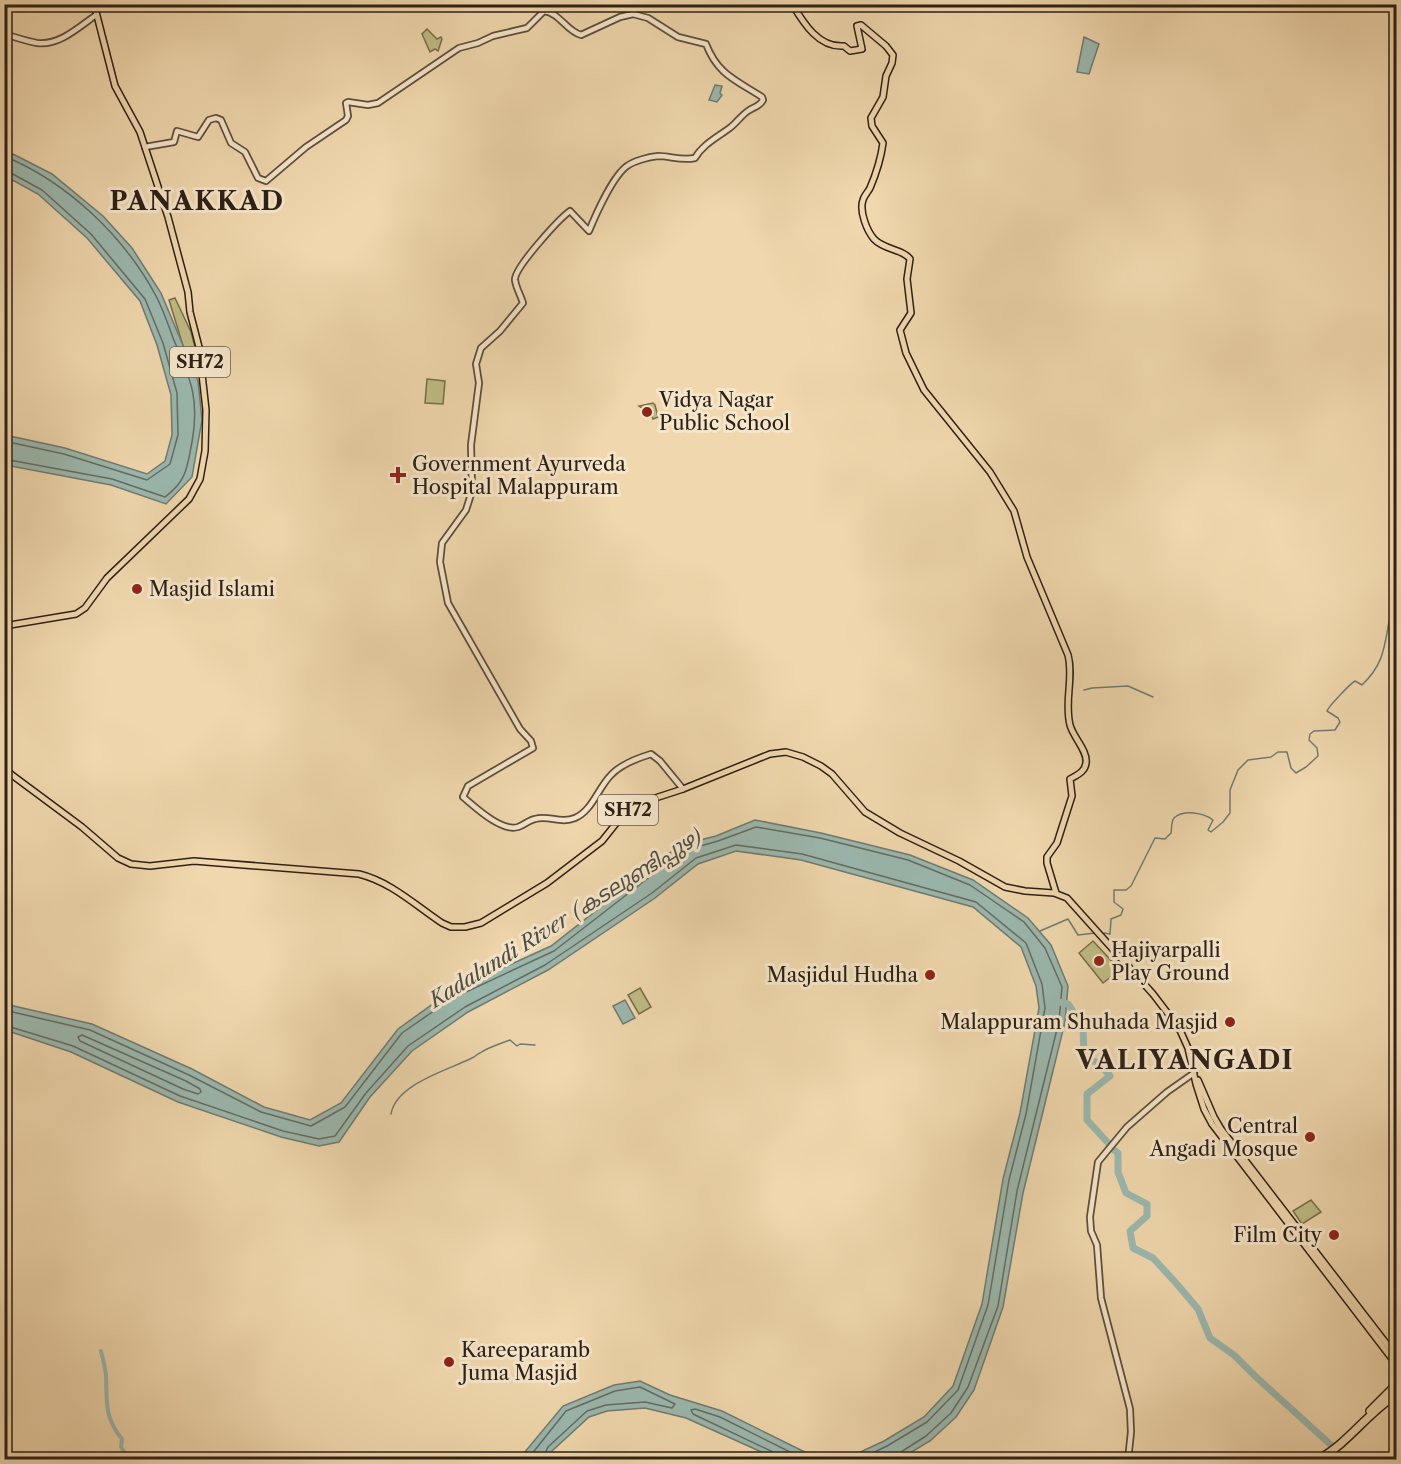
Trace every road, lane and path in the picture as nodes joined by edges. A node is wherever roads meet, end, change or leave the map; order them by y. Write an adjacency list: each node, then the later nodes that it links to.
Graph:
1 (94, 4): 3 (main road, SH72)
2 (792, 4): 9 (main road)
3 (96, 15): 4 (street); 5 (main road, SH72)
4 (4, 34)
5 (145, 147): 6 (main road, SH72); 8 (street)
6 (4, 626)
7 (4, 767): 8 (main road, SH72)
8 (683, 789): 9 (main road, SH72)
9 (1056, 894): 10 (main road)
10 (1194, 1073): 11 (main road); 12 (main road); 16 (street)
11 (1396, 1356)
12 (1396, 1364)
13 (1396, 1385): 15 (highway)
14 (1396, 1395): 15 (highway)
15 (1340, 1444): 17 (highway)
16 (1128, 1460)
17 (1317, 1460)

